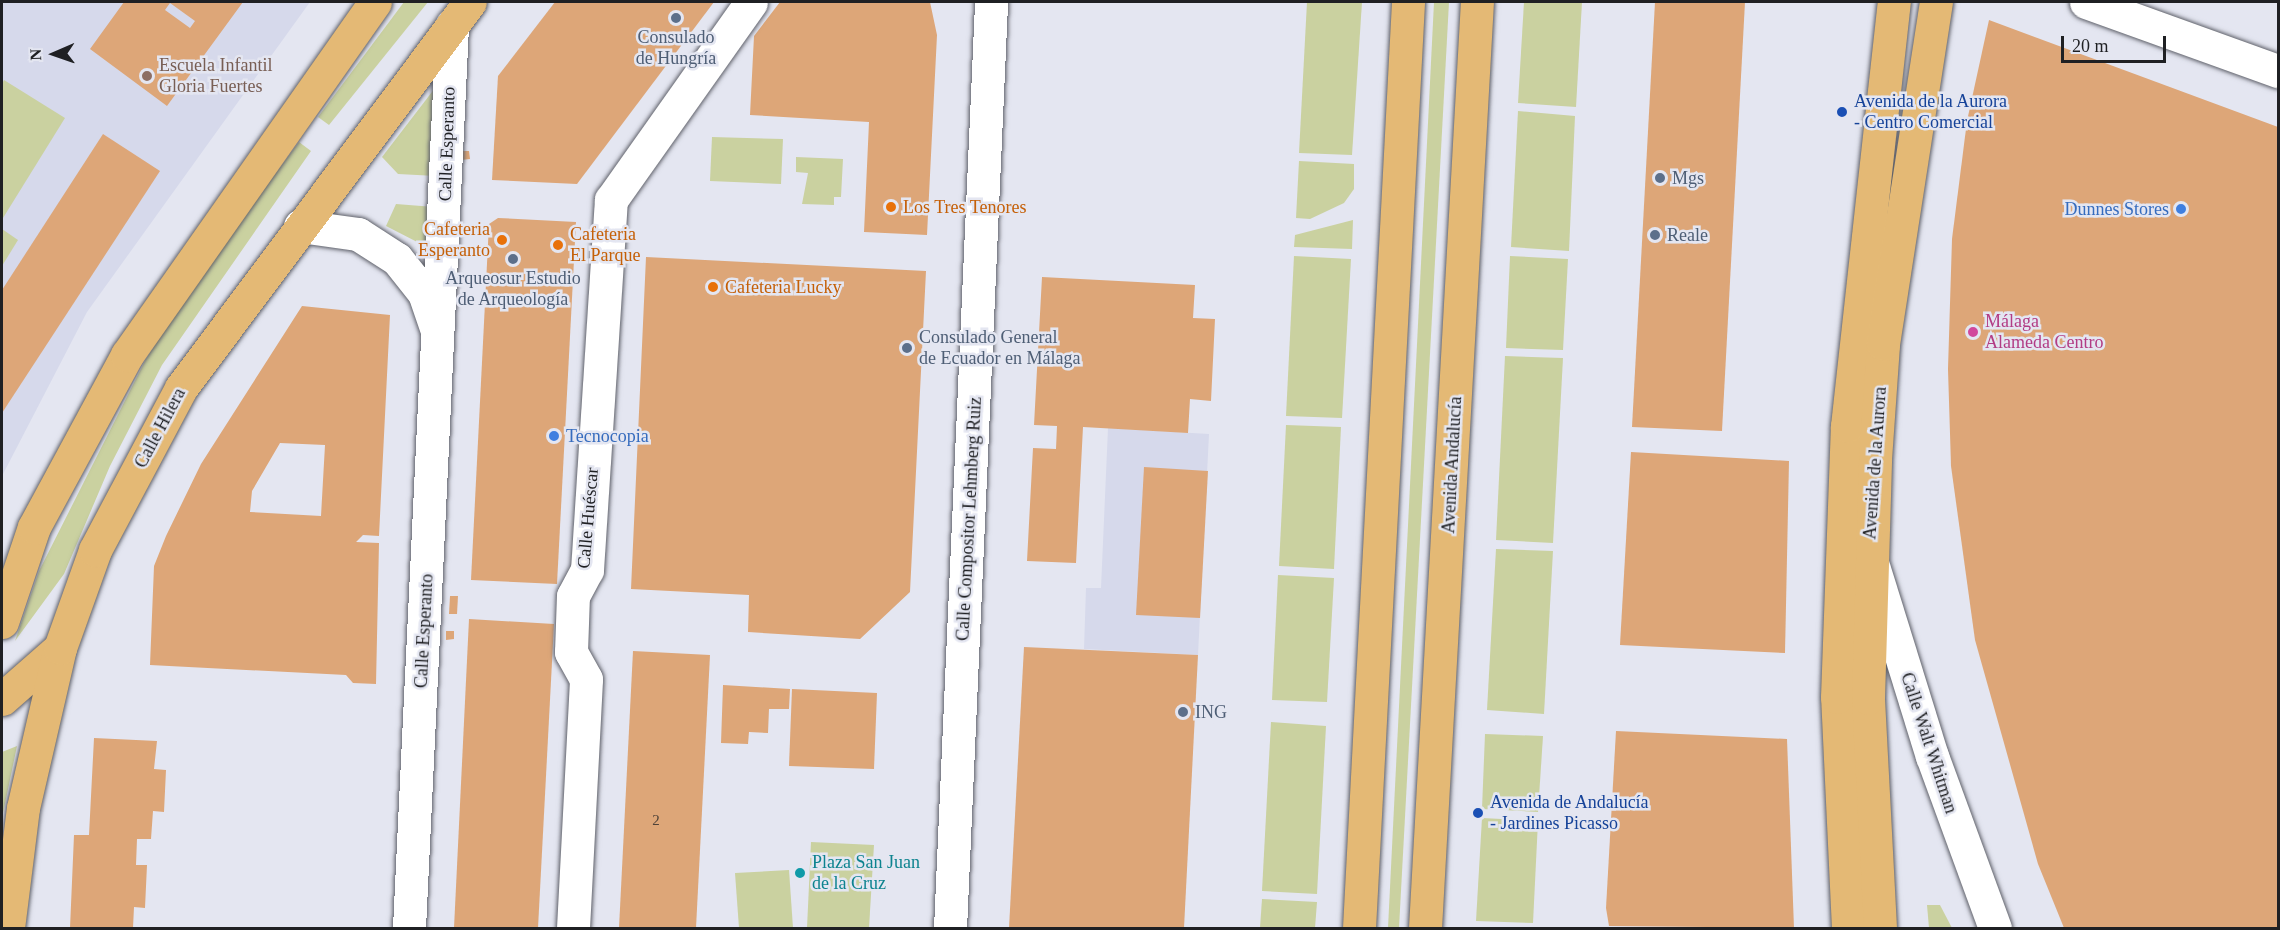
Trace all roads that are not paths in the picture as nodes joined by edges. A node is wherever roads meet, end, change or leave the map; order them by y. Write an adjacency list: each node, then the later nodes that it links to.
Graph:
1 (375, 2): 14 (main road)
2 (751, 2): 20 (street, Calle Huéscar)
3 (991, 2): 21 (street, Calle Compositor Lehmberg Ruiz)
4 (1408, 2): 22 (main road)
5 (1477, 2): 23 (main road, Avenida Andalucía)
6 (1894, 2): 24 (main road, Avenida de la Aurora)
7 (1936, 2): 13 (main road, Avenida de la Aurora)
8 (2086, 2): 10 (street)
9 (461, 13): 11 (main road, Calle Hilera); 12 (street, Calle Esperanto)
10 (2278, 71)
11 (300, 226): 12 (street, Calle Esperanto); 16 (main road, Calle Hilera)
12 (439, 334): 19 (street, Calle Esperanto)
13 (1870, 555): 25 (main road, Avenida de la Aurora); 26 (street, Calle Walt Whitman)
14 (8, 590): 15 (main road)
15 (2, 622)
16 (60, 648): 17 (main road); 18 (main road, Calle Hilera)
17 (2, 699)
18 (8, 928)
19 (410, 928)
20 (573, 928)
21 (950, 928)
22 (1359, 928)
23 (1425, 928)
24 (1848, 928)
25 (1880, 928)
26 (1995, 928)

